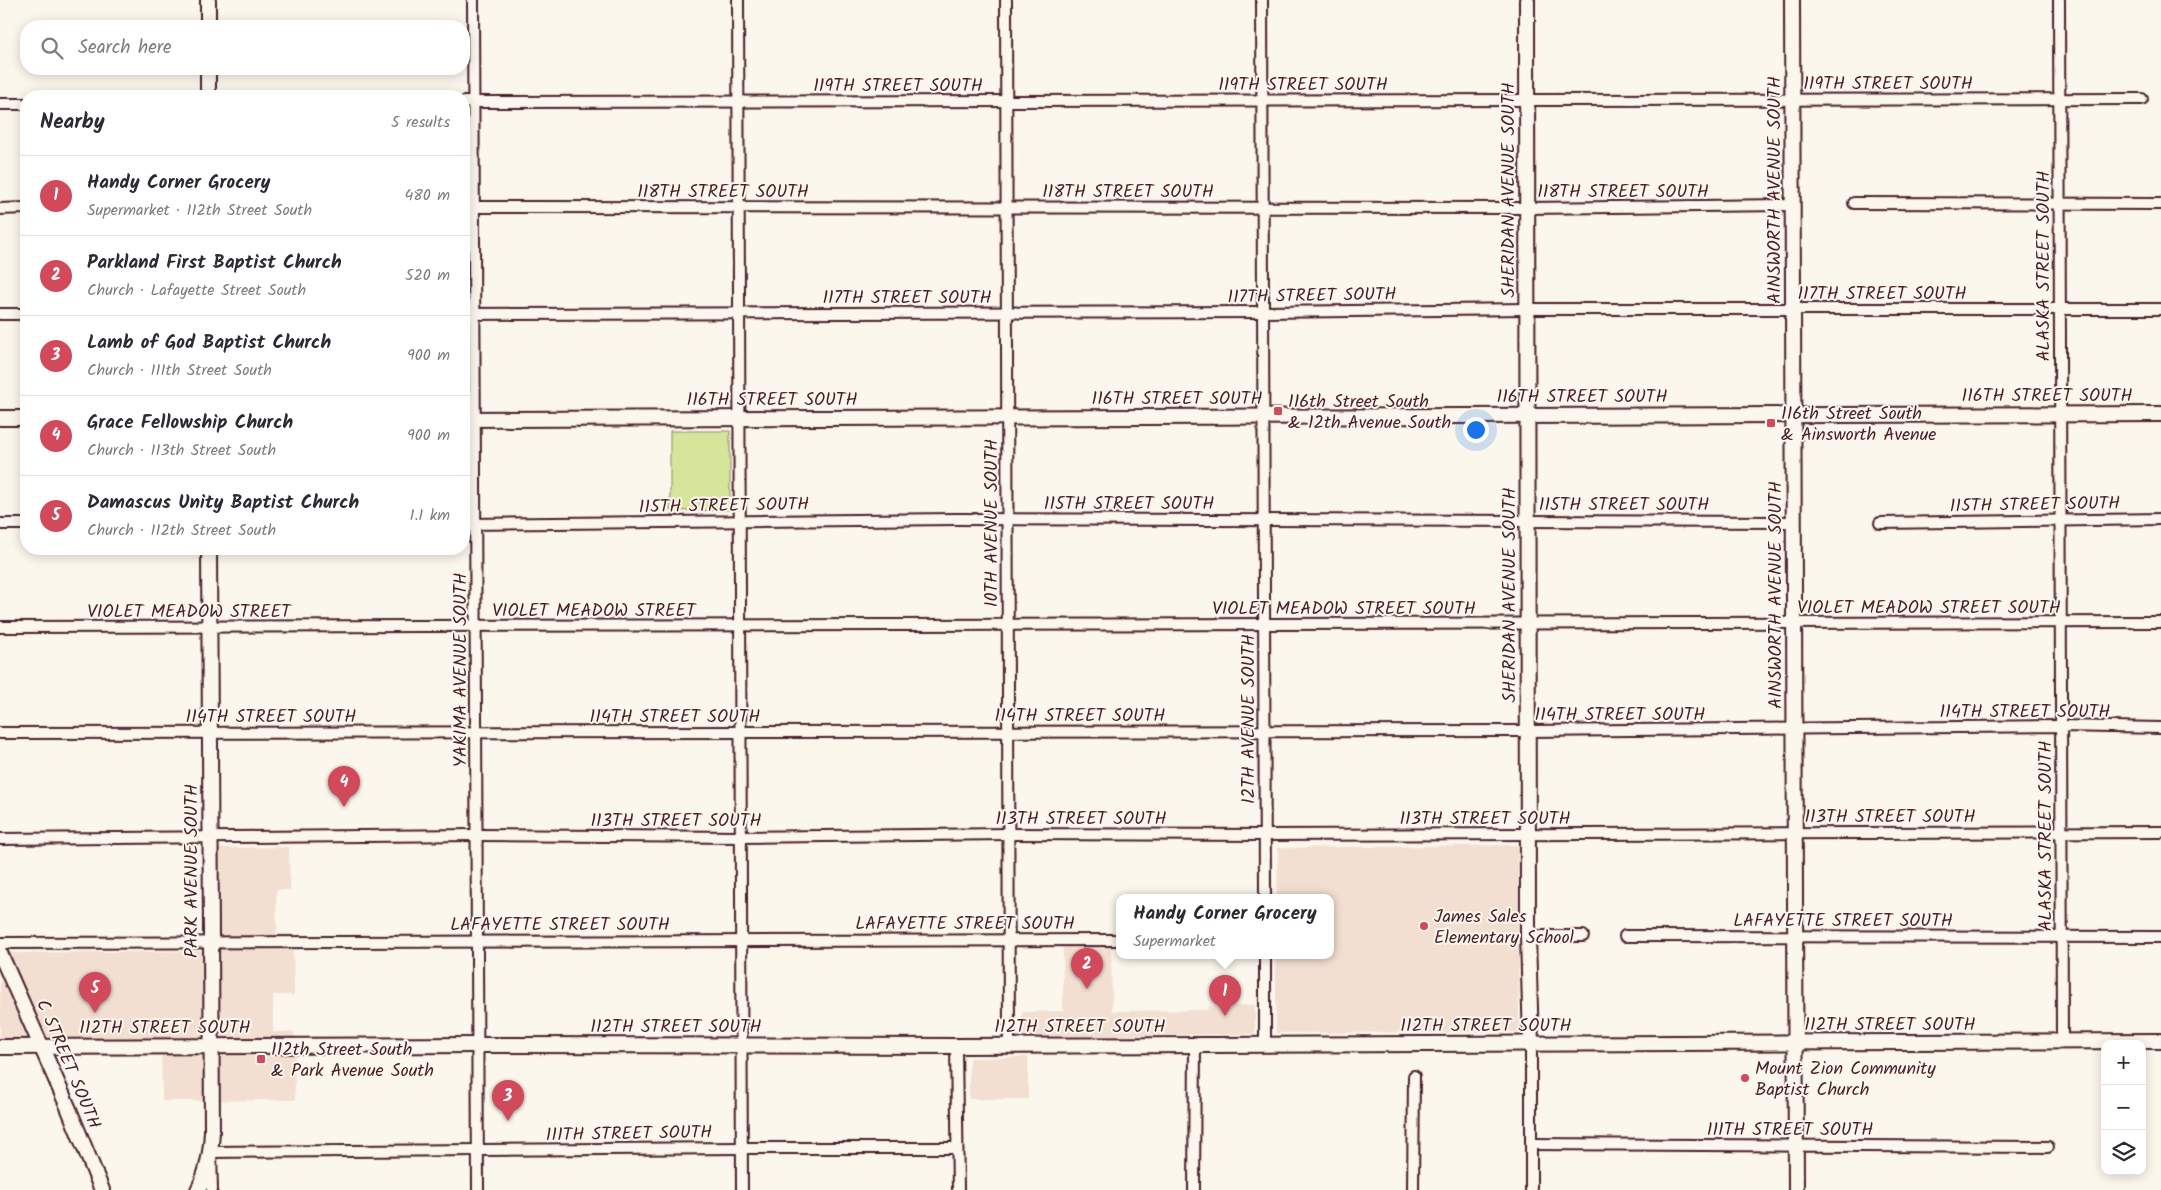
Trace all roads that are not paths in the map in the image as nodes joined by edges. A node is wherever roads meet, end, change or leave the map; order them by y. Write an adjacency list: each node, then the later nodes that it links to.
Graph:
1 (208, 0): 9 (street)
2 (473, 0): 12 (street, YAKIMA AVENUE SOUTH)
3 (738, 0): 20 (street)
4 (1006, 0): 17 (street, 10TH AVENUE SOUTH)
5 (1262, 0): 18 (street, 12TH AVENUE SOUTH)
6 (1527, 0): 15 (street, SHERIDAN AVENUE SOUTH)
7 (1792, 0): 16 (street, AINSWORTH AVENUE SOUTH)
8 (2059, 0): 13 (street, ALASKA STREET SOUTH)
9 (208, 20)
10 (208, 75): 11 (street)
11 (208, 90)
12 (469, 90)
13 (2059, 99): 14 (street, 119TH STREET SOUTH); 16 (street, 119TH STREET SOUTH); 24 (street, ALASKA STREET SOUTH)
14 (2142, 99)
15 (1527, 100): 16 (street, 119TH STREET SOUTH); 18 (street, 119TH STREET SOUTH); 33 (street, SHERIDAN AVENUE SOUTH)
16 (1793, 100): 26 (street, AINSWORTH AVENUE SOUTH)
17 (1006, 101): 18 (street, 119TH STREET SOUTH); 20 (street, 119TH STREET SOUTH); 29 (street, 10TH AVENUE SOUTH)
18 (1262, 101): 30 (street, 12TH AVENUE SOUTH)
19 (470, 102): 20 (street, 119TH STREET SOUTH)
20 (738, 102): 28 (street)
21 (0, 104): 22 (street)
22 (20, 104)
23 (1854, 203): 24 (street)
24 (2060, 204): 25 (street); 36 (street, ALASKA STREET SOUTH)
25 (2161, 204)
26 (1793, 206): 33 (street, 118TH STREET SOUTH); 35 (street, AINSWORTH AVENUE SOUTH)
27 (470, 207): 28 (street, 118TH STREET SOUTH)
28 (739, 207): 29 (street, 118TH STREET SOUTH); 43 (street)
29 (1007, 207): 30 (street, 118TH STREET SOUTH); 39 (street, 10TH AVENUE SOUTH)
30 (1263, 207): 33 (street, 118TH STREET SOUTH); 38 (street, 12TH AVENUE SOUTH)
31 (0, 208): 32 (street)
32 (20, 208)
33 (1528, 208): 34 (street, SHERIDAN AVENUE SOUTH)
34 (1527, 308): 35 (street, 117TH STREET SOUTH); 38 (street, 117TH STREET SOUTH); 46 (street, SHERIDAN AVENUE SOUTH)
35 (1793, 309): 36 (street, 117TH STREET SOUTH); 47 (street, AINSWORTH AVENUE SOUTH)
36 (2060, 309): 37 (street, 117TH STREET SOUTH); 44 (street, ALASKA STREET SOUTH)
37 (2161, 309)
38 (1263, 312): 39 (street, 117TH STREET SOUTH); 48 (street, 12TH AVENUE SOUTH)
39 (1007, 313): 43 (street, 117TH STREET SOUTH); 50 (street, 10TH AVENUE SOUTH)
40 (0, 314): 41 (street)
41 (20, 314)
42 (470, 314): 43 (street, 117TH STREET SOUTH)
43 (739, 314): 49 (street)
44 (2060, 414): 45 (street, 116TH STREET SOUTH); 47 (street, 116TH STREET SOUTH); 57 (street, ALASKA STREET SOUTH)
45 (2161, 414)
46 (1527, 415): 47 (street, 116TH STREET SOUTH); 48 (street, 116TH STREET SOUTH); 59 (street, SHERIDAN AVENUE SOUTH)
47 (1794, 415): 61 (street, AINSWORTH AVENUE SOUTH)
48 (1263, 416): 50 (street, 116TH STREET SOUTH); 58 (street, 12TH AVENUE SOUTH)
49 (739, 417): 50 (street, 116TH STREET SOUTH); 53 (street, 116TH STREET SOUTH); 60 (street)
50 (1007, 417): 56 (street, 10TH AVENUE SOUTH)
51 (0, 418): 52 (street)
52 (20, 418)
53 (470, 419)
54 (470, 434): 66 (street, YAKIMA AVENUE SOUTH)
55 (2161, 518): 57 (street, 115TH STREET SOUTH)
56 (1008, 519): 58 (street, 115TH STREET SOUTH); 60 (street, 115TH STREET SOUTH); 72 (street, 10TH AVENUE SOUTH)
57 (2060, 519): 62 (street, 115TH STREET SOUTH); 68 (street, ALASKA STREET SOUTH)
58 (1264, 520): 59 (street, 115TH STREET SOUTH); 73 (street, 12TH AVENUE SOUTH)
59 (1527, 520): 61 (street, 115TH STREET SOUTH); 70 (street, SHERIDAN AVENUE SOUTH)
60 (739, 522): 66 (street, 115TH STREET SOUTH); 74 (street)
61 (1794, 522): 71 (street, AINSWORTH AVENUE SOUTH)
62 (1880, 523)
63 (0, 524): 64 (street)
64 (20, 524)
65 (470, 524): 66 (street, 115TH STREET SOUTH)
66 (476, 524): 77 (street, YAKIMA AVENUE SOUTH)
67 (209, 555): 76 (street, PARK AVENUE SOUTH)
68 (2061, 622): 69 (street, VIOLET MEADOW STREET SOUTH); 71 (street, VIOLET MEADOW STREET SOUTH); 78 (street, ALASKA STREET SOUTH)
69 (2161, 622)
70 (1528, 624): 71 (street, VIOLET MEADOW STREET SOUTH); 73 (street, VIOLET MEADOW STREET SOUTH); 84 (street, SHERIDAN AVENUE SOUTH)
71 (1794, 624): 80 (street, AINSWORTH AVENUE SOUTH)
72 (1008, 625): 73 (street, VIOLET MEADOW STREET SOUTH); 74 (street, VIOLET MEADOW STREET); 82 (street, 10TH AVENUE SOUTH)
73 (1264, 625): 83 (street, 12TH AVENUE SOUTH)
74 (740, 626): 77 (street, VIOLET MEADOW STREET); 81 (street)
75 (0, 627): 76 (street, VIOLET MEADOW STREET)
76 (210, 627): 77 (street, VIOLET MEADOW STREET); 85 (street, PARK AVENUE SOUTH)
77 (476, 627): 87 (street, YAKIMA AVENUE SOUTH)
78 (2061, 726): 79 (street, 114TH STREET SOUTH); 80 (street, 114TH STREET SOUTH); 88 (street, ALASKA STREET SOUTH)
79 (2161, 728)
80 (1794, 729): 84 (street, 114TH STREET SOUTH); 89 (street, AINSWORTH AVENUE SOUTH)
81 (740, 731): 82 (street, 114TH STREET SOUTH); 87 (street, 114TH STREET SOUTH); 95 (street)
82 (1008, 731): 83 (street, 114TH STREET SOUTH); 91 (street, 10TH AVENUE SOUTH)
83 (1264, 731): 84 (street, 114TH STREET SOUTH); 94 (street, 12TH AVENUE SOUTH)
84 (1528, 731): 92 (street, SHERIDAN AVENUE SOUTH)
85 (210, 732): 86 (street, 114TH STREET SOUTH); 87 (street, 114TH STREET SOUTH); 96 (street, PARK AVENUE SOUTH)
86 (0, 733)
87 (476, 733): 93 (street, YAKIMA AVENUE SOUTH)
88 (2061, 831): 89 (street, 113TH STREET SOUTH); 90 (street, 113TH STREET SOUTH); 103 (street, ALASKA STREET SOUTH)
89 (1795, 832): 92 (street, 113TH STREET SOUTH); 102 (street, AINSWORTH AVENUE SOUTH)
90 (2161, 832)
91 (1009, 834): 94 (street, 113TH STREET SOUTH); 95 (street, 113TH STREET SOUTH); 105 (street, 10TH AVENUE SOUTH)
92 (1528, 834): 94 (street, 113TH STREET SOUTH); 99 (street, SHERIDAN AVENUE SOUTH)
93 (477, 835): 95 (street, 113TH STREET SOUTH); 96 (street, 113TH STREET SOUTH); 108 (street, YAKIMA AVENUE SOUTH)
94 (1264, 835): 98 (street, 12TH AVENUE SOUTH)
95 (741, 836): 106 (street)
96 (209, 837): 97 (street, 113TH STREET SOUTH); 109 (street, PARK AVENUE SOUTH)
97 (0, 839)
98 (1265, 894)
99 (1528, 936): 100 (street); 118 (street, SHERIDAN AVENUE SOUTH)
100 (1583, 936)
101 (1625, 936): 102 (street, LAFAYETTE STREET SOUTH)
102 (1795, 936): 103 (street, LAFAYETTE STREET SOUTH); 116 (street, AINSWORTH AVENUE SOUTH)
103 (2062, 936): 104 (street, LAFAYETTE STREET SOUTH); 113 (street, ALASKA STREET SOUTH)
104 (2161, 936)
105 (1009, 939): 106 (street, LAFAYETTE STREET SOUTH); 107 (street, LAFAYETTE STREET SOUTH); 121 (street, 10TH AVENUE SOUTH)
106 (741, 940): 108 (street, LAFAYETTE STREET SOUTH); 120 (street)
107 (1116, 940)
108 (477, 941): 109 (street, LAFAYETTE STREET SOUTH); 119 (street, YAKIMA AVENUE SOUTH)
109 (210, 942): 110 (street, LAFAYETTE STREET SOUTH); 123 (street, PARK AVENUE SOUTH)
110 (0, 943)
111 (0, 953): 122 (street, C STREET SOUTH)
112 (1265, 959): 115 (street)
113 (2062, 1041): 114 (street, 112TH STREET SOUTH); 116 (street, 112TH STREET SOUTH)
114 (2161, 1041)
115 (1265, 1043): 117 (street, 112TH STREET SOUTH); 118 (street, 112TH STREET SOUTH)
116 (1795, 1043): 118 (street, 112TH STREET SOUTH); 128 (street, AINSWORTH AVENUE SOUTH)
117 (1195, 1044): 121 (street, 112TH STREET SOUTH); 140 (street)
118 (1531, 1044): 127 (street, SHERIDAN AVENUE SOUTH)
119 (478, 1045): 120 (street, 112TH STREET SOUTH); 123 (street, 112TH STREET SOUTH); 132 (street, YAKIMA AVENUE SOUTH)
120 (741, 1045): 124 (street, 112TH STREET SOUTH); 130 (street)
121 (1009, 1045): 124 (street, 112TH STREET SOUTH)
122 (42, 1046): 123 (street, 112TH STREET SOUTH); 125 (street, 112TH STREET SOUTH); 134 (street, C STREET SOUTH)
123 (210, 1046): 133 (street, PARK AVENUE SOUTH)
124 (956, 1046): 131 (street)
125 (0, 1047)
126 (1414, 1076): 141 (street)
127 (1531, 1144): 128 (street, 111TH STREET SOUTH); 142 (street, SHERIDAN AVENUE SOUTH)
128 (1796, 1146): 129 (street, 111TH STREET SOUTH); 143 (street, AINSWORTH AVENUE SOUTH)
129 (2048, 1147)
130 (742, 1148): 131 (street, 111TH STREET SOUTH); 132 (street, 111TH STREET SOUTH); 138 (street)
131 (957, 1148): 139 (street)
132 (478, 1150): 133 (street, 111TH STREET SOUTH); 137 (street, YAKIMA AVENUE SOUTH)
133 (210, 1152): 135 (street, PARK AVENUE SOUTH); 136 (street)
134 (102, 1190)
135 (198, 1190)
136 (212, 1190)
137 (478, 1190)
138 (742, 1190)
139 (958, 1190)
140 (1194, 1190)
141 (1413, 1190)
142 (1531, 1190)
143 (1796, 1190)

